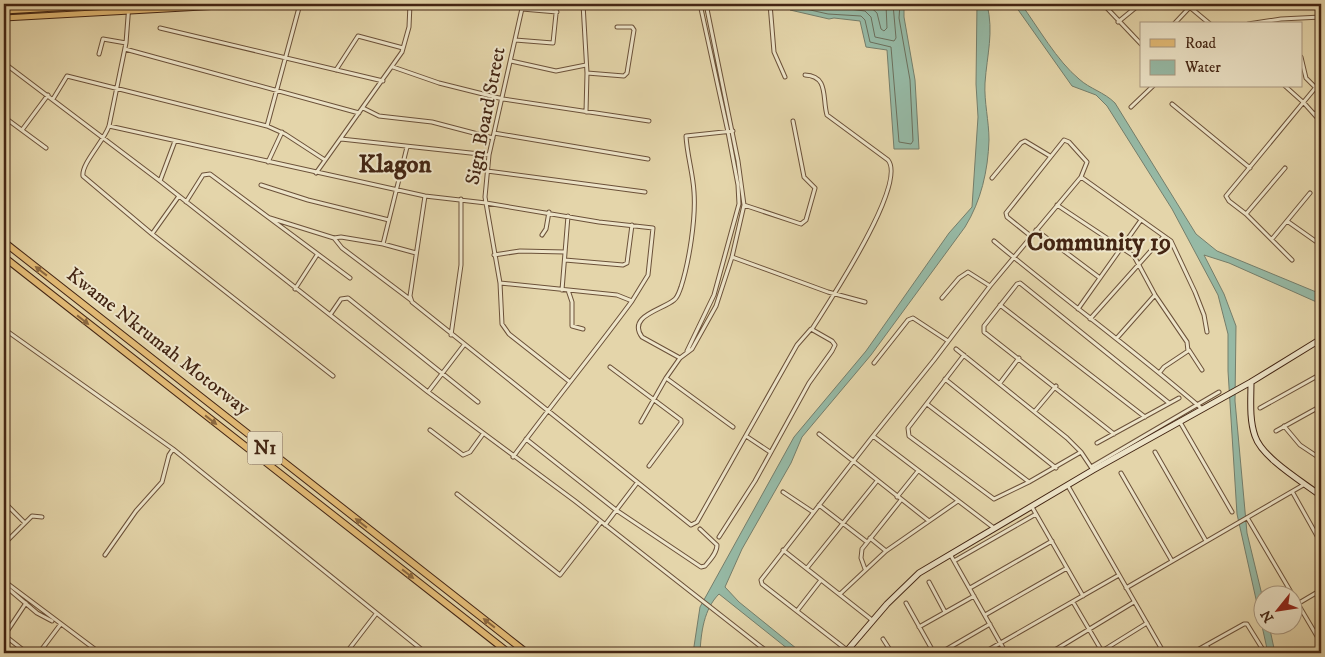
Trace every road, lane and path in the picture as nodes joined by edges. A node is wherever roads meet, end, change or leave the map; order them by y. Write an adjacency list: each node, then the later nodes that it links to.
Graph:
1 (125, 4): 15 (main road)
2 (129, 4): 19 (street)
3 (256, 4): 19 (main road)
4 (300, 4): 39 (street)
5 (410, 4): 36 (street)
6 (523, 4): 17 (street, Sign Board Street)
7 (557, 4): 20 (street)
8 (583, 4): 43 (street)
9 (700, 4): 35 (street)
10 (706, 4): 33 (street)
11 (770, 4): 48 (street)
12 (1103, 4): 24 (street)
13 (1140, 4): 24 (street)
14 (1186, 4): 16 (street)
15 (47, 6): 18 (main road)
16 (1190, 7): 25 (street); 26 (street)
17 (522, 8): 20 (street); 31 (street, Sign Board Street)
18 (4, 11)
19 (130, 12): 22 (main road); 32 (street)
20 (557, 12): 31 (street)
21 (1321, 17): 23 (street)
22 (4, 18)
23 (1294, 18): 27 (street); 28 (street)
24 (1118, 22): 34 (street)
25 (1176, 22)
26 (1208, 22)
27 (1263, 22)
28 (1295, 22)
29 (617, 27): 46 (street)
30 (160, 28): 39 (street)
31 (515, 40): 40 (street, Sign Board Street)
32 (126, 43): 37 (street); 38 (street)
33 (716, 43): 35 (street); 74 (street)
34 (1140, 43)
35 (710, 44): 76 (street)
36 (404, 48): 44 (street); 45 (street)
37 (125, 49): 51 (street); 55 (street)
38 (98, 54)
39 (286, 57): 45 (street); 55 (street)
40 (511, 61): 43 (street); 58 (street, Sign Board Street)
41 (1302, 61): 52 (street)
42 (5, 65): 56 (street)
43 (586, 65): 46 (street)
44 (392, 68): 49 (street); 58 (street)
45 (336, 70): 49 (street)
46 (586, 73): 64 (street)
47 (805, 75): 145 (street)
48 (785, 77)
49 (383, 81): 62 (street)
50 (1321, 81): 52 (street)
51 (117, 87): 57 (street); 71 (street); 72 (street)
52 (1315, 87): 59 (street)
53 (1151, 88): 61 (street)
54 (1286, 88): 59 (street)
55 (276, 91): 65 (street); 72 (street)
56 (48, 95): 57 (street); 73 (street)
57 (53, 98): 79 (street)
58 (503, 99): 64 (street); 77 (street, Sign Board Street)
59 (1304, 103): 66 (street); 89 (street)
60 (1172, 104): 89 (street)
61 (1131, 107)
62 (363, 108): 65 (street); 78 (street)
63 (1321, 110): 66 (street)
64 (586, 112): 68 (street)
65 (360, 113): 80 (street)
66 (1314, 114): 70 (street)
67 (4, 117): 73 (street)
68 (649, 121)
69 (793, 121): 107 (street)
70 (1321, 122)
71 (109, 126): 79 (street); 81 (street)
72 (267, 126): 75 (street)
73 (22, 130): 83 (street)
74 (732, 131): 76 (street); 107 (street)
75 (282, 132): 87 (street); 88 (street)
76 (728, 132): 105 (street); 169 (street)
77 (494, 133): 78 (street, Sign Board Street); 86 (street)
78 (493, 138): 84 (street, Sign Board Street)
79 (104, 139): 95 (street); 117 (street)
80 (341, 139): 82 (street); 87 (street)
81 (176, 141): 88 (street); 95 (street)
82 (407, 147): 84 (street); 97 (street)
83 (46, 148)
84 (489, 155): 91 (street, Sign Board Street)
85 (1050, 156): 93 (street); 94 (street); 120 (street)
86 (648, 159)
87 (326, 160): 92 (street)
88 (268, 162): 92 (street)
89 (1250, 168): 109 (street)
90 (1285, 168): 109 (street)
91 (487, 171): 98 (street); 104 (street, Sign Board Street)
92 (316, 173): 97 (street)
93 (1081, 177): 106 (street); 113 (street)
94 (992, 178)
95 (160, 181): 100 (street)
96 (261, 185): 112 (street)
97 (396, 190): 101 (street); 112 (street)
98 (645, 192)
99 (1310, 193): 114 (street)
100 (179, 196): 103 (street); 117 (street)
101 (425, 196): 102 (street); 129 (street)
102 (461, 200): 104 (street); 159 (street)
103 (186, 202): 111 (street); 142 (street)
104 (486, 202): 108 (street); 130 (street, Sign Board Street)
105 (739, 204): 107 (street); 167 (street)
106 (1057, 204): 116 (street); 127 (street)
107 (744, 205): 133 (street)
108 (549, 212): 110 (street); 118 (street)
109 (1246, 214): 122 (street)
110 (568, 216): 115 (street); 128 (street)
111 (266, 217): 121 (street); 131 (street)
112 (389, 220): 125 (street)
113 (1141, 220): 119 (street); 127 (street)
114 (1287, 220): 122 (street); 126 (street)
115 (632, 225): 135 (street); 149 (street)
116 (1036, 230): 120 (street); 139 (street)
117 (152, 234): 177 (street)
118 (542, 234)
119 (1164, 236): 137 (street); 158 (street)
120 (1032, 237): 134 (street)
121 (334, 238): 125 (street); 148 (street)
122 (1272, 239): 136 (street)
123 (994, 241): 134 (street)
124 (4, 242): 309 (highway, Kwame Nkrumah Motorway / N1, one-way to 124)
125 (383, 244): 129 (street)
126 (1321, 245)
127 (1123, 247): 137 (street); 139 (street)
128 (566, 252): 130 (street); 135 (street)
129 (416, 253): 148 (street)
130 (494, 254): 140 (street, Sign Board Street)
131 (317, 255): 138 (street); 142 (street)
132 (4, 257): 308 (highway, Kwame Nkrumah Motorway / N1, one-way to 308)
133 (732, 257): 145 (street); 167 (street)
134 (1014, 258): 141 (street); 152 (street)
135 (565, 260): 143 (street)
136 (1292, 260)
137 (1138, 265): 146 (street); 154 (street)
138 (350, 278)
139 (1100, 278): 152 (street)
140 (500, 283): 143 (street); 180 (street, Sign Board Street)
141 (990, 286): 147 (street); 162 (street)
142 (295, 288): 153 (street)
143 (562, 290): 144 (street)
144 (568, 290): 149 (street); 156 (street)
145 (835, 294): 150 (street); 157 (street)
146 (1155, 295): 160 (street); 165 (street)
147 (942, 298)
148 (411, 300): 159 (street)
149 (632, 301): 180 (street)
150 (865, 302)
151 (1000, 305): 170 (street); 189 (street); 198 (street)
152 (1078, 309): 154 (street)
153 (330, 315): 175 (street); 184 (street)
154 (1090, 319): 160 (street)
155 (4, 329): 212 (street)
156 (583, 329)
157 (811, 329): 208 (street); 213 (street)
158 (1207, 332)
159 (451, 335): 163 (street)
160 (1117, 338): 174 (street)
161 (1320, 340): 166 (street); 181 (street)
162 (948, 341): 171 (street); 209 (street)
163 (464, 345): 175 (street); 196 (street)
164 (956, 349): 168 (street)
165 (1189, 350): 173 (street); 174 (street)
166 (1321, 351)
167 (687, 352): 169 (street)
168 (964, 355): 179 (street); 182 (street)
169 (680, 358): 178 (street)
170 (1018, 358): 182 (street); 183 (street)
171 (874, 363)
172 (610, 367): 186 (street)
173 (1202, 370)
174 (1160, 372): 192 (street)
175 (442, 374): 184 (street); 188 (street)
176 (1321, 374): 193 (street)
177 (333, 376)
178 (666, 378): 186 (street); 202 (street)
179 (946, 380): 190 (street); 220 (street)
180 (570, 382): 196 (street)
181 (1251, 382): 192 (street); 227 (street)
182 (1000, 383): 195 (street)
183 (1056, 386): 195 (street); 207 (street)
184 (428, 392): 205 (street)
185 (1219, 392): 192 (street)
186 (653, 398): 200 (street); 219 (street)
187 (1179, 398): 189 (street)
188 (478, 402)
189 (1170, 403): 198 (street)
190 (927, 404): 225 (street); 225 (street)
191 (1321, 406): 194 (street)
192 (1200, 407): 199 (street); 221 (street)
193 (1260, 408)
194 (1317, 409): 197 (street); 201 (street)
195 (1036, 411): 214 (street)
196 (547, 412): 210 (street); 226 (street)
197 (1321, 414)
198 (1145, 417): 207 (street)
199 (1179, 421): 221 (street); 240 (street)
200 (641, 422)
201 (1284, 426): 204 (street); 217 (street)
202 (734, 427)
203 (430, 430): 205 (street)
204 (1276, 431)
205 (483, 434): 216 (street)
206 (820, 434): 218 (street)
207 (1114, 434): 211 (street)
208 (746, 436): 213 (street); 226 (street)
209 (873, 436): 218 (street); 222 (street)
210 (526, 439): 216 (street); 238 (street)
211 (1097, 443)
212 (172, 449): 261 (street); 287 (street)
213 (770, 452): 251 (street)
214 (1081, 452): 220 (street); 221 (street)
215 (1155, 452): 254 (street)
216 (513, 457): 245 (street)
217 (1321, 459)
218 (852, 462): 224 (street); 236 (street)
219 (649, 466)
220 (1056, 468): 225 (street)
221 (1092, 468): 228 (street)
222 (918, 471): 233 (street); 234 (street)
223 (1121, 473): 263 (street)
224 (877, 481): 233 (street); 247 (street)
225 (1029, 482)
226 (637, 483): 238 (street)
227 (1305, 484): 230 (street); 232 (street)
228 (1068, 486): 237 (street); 267 (street)
229 (783, 492): 239 (street)
230 (1292, 493): 243 (street); 256 (street)
231 (457, 494): 245 (street)
232 (1321, 496)
233 (899, 498): 244 (street); 252 (street)
234 (958, 501): 244 (street); 249 (street)
235 (4, 502): 246 (street)
236 (819, 505): 239 (street); 247 (street)
237 (1031, 506): 241 (street); 249 (street)
238 (616, 510): 248 (street); 250 (street)
239 (813, 512): 258 (street)
240 (1232, 512)
241 (1036, 514): 253 (street); 262 (street)
242 (42, 517): 246 (street)
243 (1247, 519): 254 (street); 271 (street)
244 (928, 521): 259 (street)
245 (601, 522): 248 (street)
246 (25, 523): 257 (street)
247 (843, 524): 255 (street); 264 (street)
248 (605, 525): 310 (street)
249 (994, 528): 260 (street)
250 (700, 530)
251 (719, 537)
252 (870, 538): 255 (street); 259 (street)
253 (1052, 541): 265 (street); 273 (street)
254 (1206, 541): 263 (street)
255 (867, 542): 266 (street)
256 (1321, 542)
257 (4, 544)
258 (783, 550): 264 (street); 285 (street)
259 (886, 551): 266 (street)
260 (950, 554): 262 (street); 289 (street)
261 (106, 555)
262 (954, 561): 273 (street)
263 (1172, 561): 274 (street)
264 (807, 568): 268 (street)
265 (1067, 568): 278 (street); 288 (street)
266 (865, 569): 276 (street)
267 (1119, 575): 274 (street); 278 (street)
268 (821, 580): 276 (street); 285 (street)
269 (4, 581): 279 (street)
270 (929, 582): 286 (street)
271 (1287, 584)
272 (4, 585): 279 (street)
273 (970, 588): 277 (street)
274 (1126, 588): 282 (street)
275 (1321, 590): 280 (street)
276 (840, 594): 289 (street)
277 (974, 596): 286 (street); 288 (street)
278 (1083, 596): 281 (street)
279 (26, 601): 292 (street); 295 (street)
280 (1302, 601)
281 (1073, 602): 294 (street); 298 (street)
282 (1134, 602): 290 (street); 294 (street)
283 (906, 603): 293 (street)
284 (1302, 608): 297 (street)
285 (797, 611): 300 (street)
286 (945, 612): 293 (street)
287 (376, 614): 306 (street); 307 (street)
288 (985, 615): 291 (street)
289 (872, 620): 300 (street)
290 (1146, 623): 301 (street); 302 (street)
291 (990, 624): 298 (street); 313 (street)
292 (61, 625): 304 (street); 305 (street)
293 (919, 627): 312 (street)
294 (1088, 628): 301 (street); 316 (street)
295 (4, 636): 303 (street)
296 (883, 639): 311 (street)
297 (1321, 642)
298 (1000, 643): 314 (street); 315 (street)
299 (1206, 645): 318 (street); 319 (street); 320 (street)
300 (846, 652)
301 (1102, 652)
302 (1163, 652): 317 (street)
303 (27, 653)
304 (39, 653)
305 (100, 653)
306 (346, 653)
307 (426, 653)
308 (509, 653)
309 (527, 653)
310 (769, 653)
311 (892, 653)
312 (934, 653)
313 (940, 653)
314 (983, 653)
315 (1006, 653)
316 (1050, 653)
317 (1155, 653)
318 (1192, 653)
319 (1210, 653)
320 (1266, 653)

